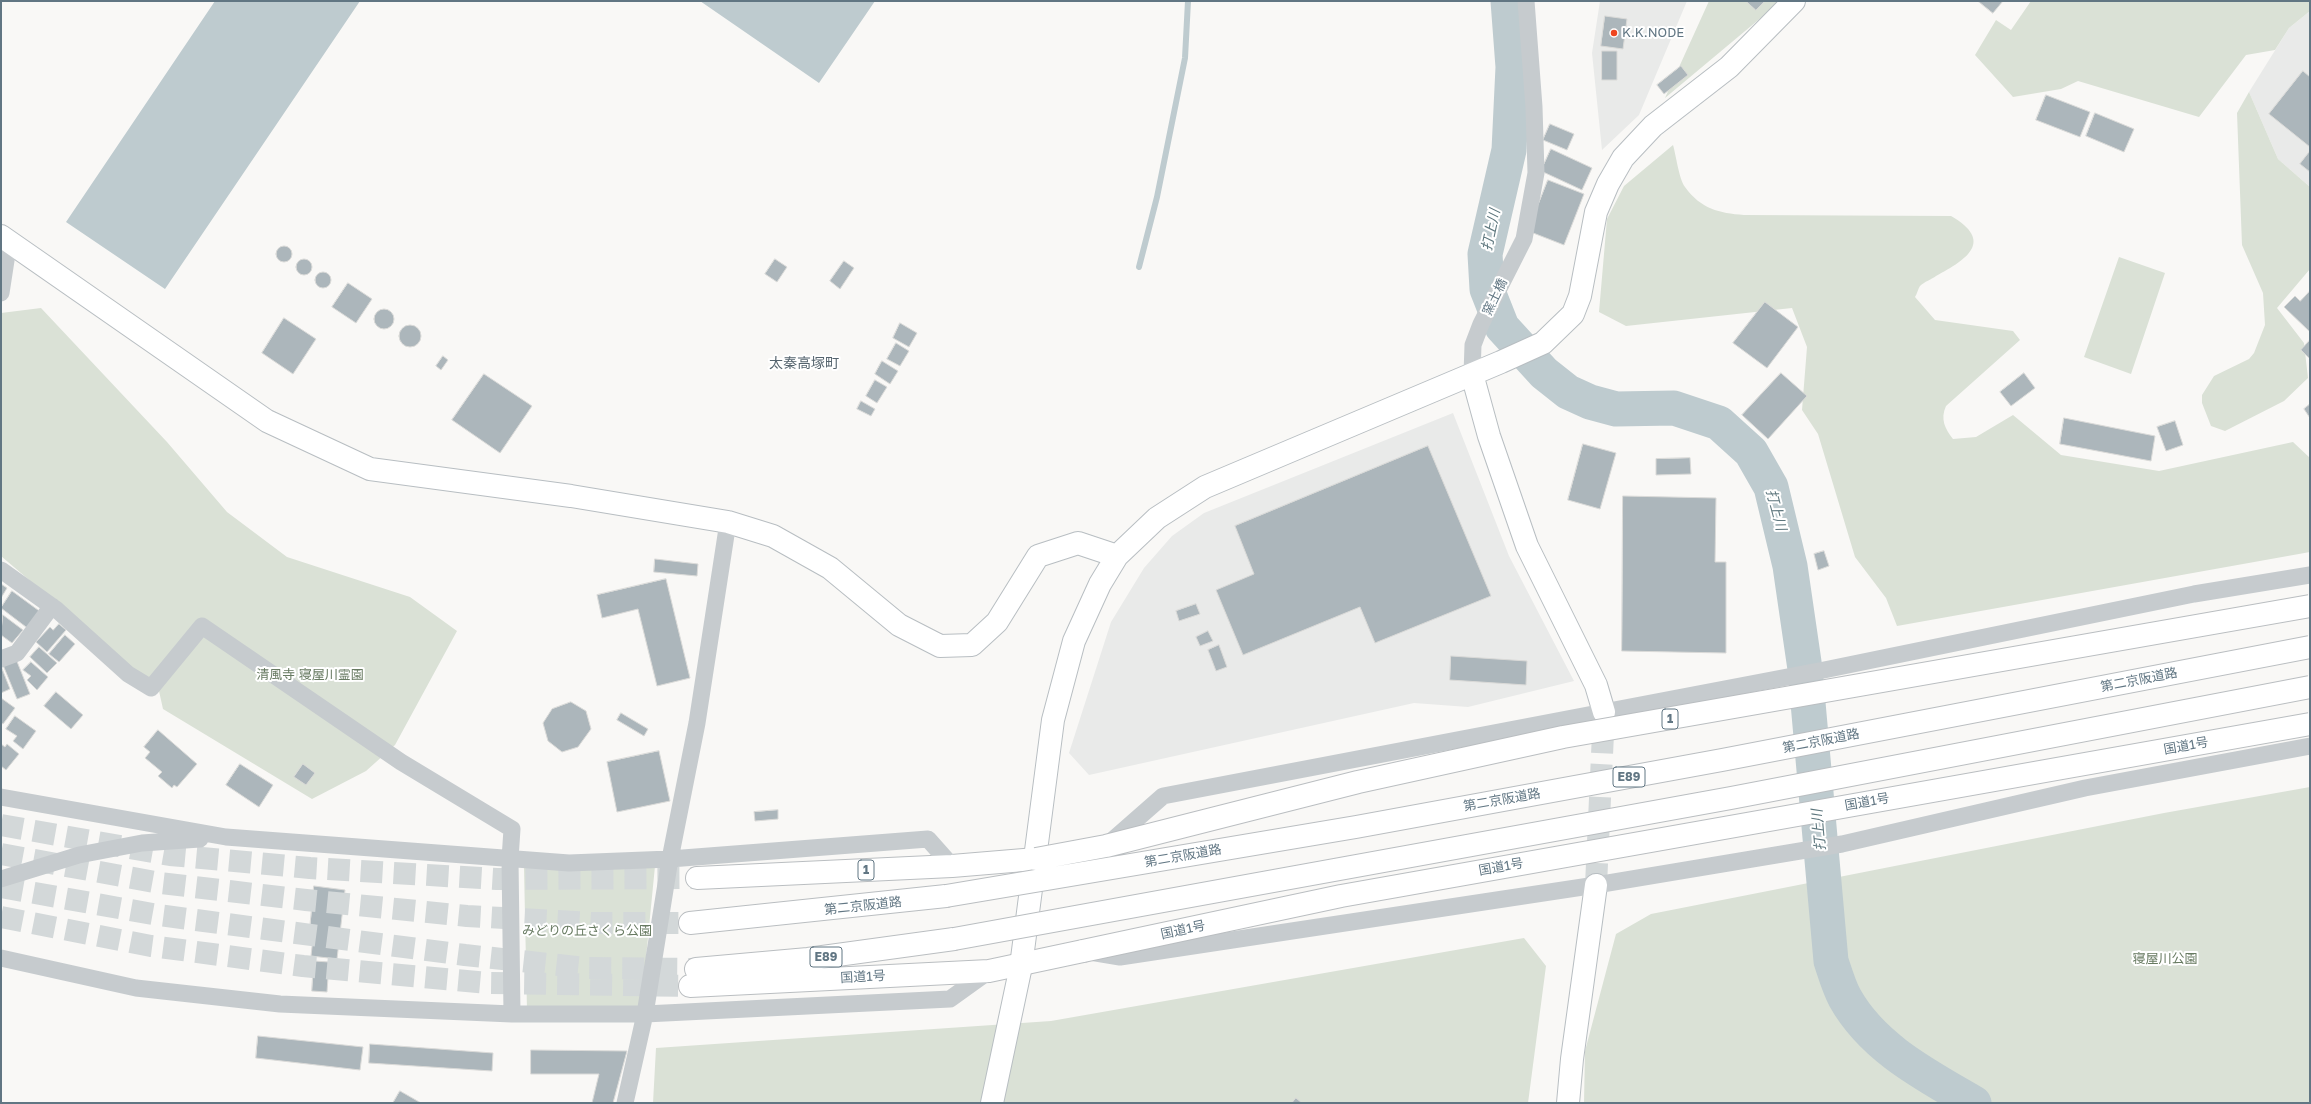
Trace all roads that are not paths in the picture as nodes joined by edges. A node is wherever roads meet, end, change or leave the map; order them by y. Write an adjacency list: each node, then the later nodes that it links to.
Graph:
1 (1526, 1): 5 (street, 窯土橋)
2 (1794, 1): 5 (main road)
3 (5, 239): 4 (street); 6 (main road)
4 (1, 293)
5 (1472, 374): 7 (main road); 15 (main road)
6 (728, 522): 7 (main road); 22 (street)
7 (1117, 556): 23 (main road)
8 (1, 570): 10 (street)
9 (2310, 575): 15 (street)
10 (52, 606): 13 (street); 21 (street)
11 (2310, 606): 20 (main road, 1, bridge)
12 (2310, 647): 28 (main road, 第二京阪道路 / E89, bridge)
13 (1, 659)
14 (2310, 687): 32 (main road, 国道1号 / E89, bridge)
15 (1604, 712): 20 (street)
16 (2310, 724): 29 (main road, 国道1号, bridge)
17 (2310, 746): 27 (street)
18 (1, 798): 19 (street)
19 (226, 837): 21 (street); 26 (street)
20 (1106, 846): 23 (main road, 1, bridge)
21 (510, 859): 22 (street); 33 (street)
22 (670, 859): 24 (street); 34 (street)
23 (1036, 859): 24 (main road, 1); 31 (main road)
24 (952, 866): 25 (main road, 1)
25 (696, 878)
26 (1, 880)
27 (1596, 885): 29 (street); 37 (main road)
28 (690, 923)
29 (1083, 951): 31 (main road, 国道1号)
30 (1, 958): 33 (street)
31 (1021, 966): 32 (main road, 国道1号); 36 (main road)
32 (989, 971): 34 (street)
33 (512, 1014): 34 (street)
34 (645, 1014): 35 (street)
35 (625, 1103)
36 (992, 1103)
37 (1568, 1103)

